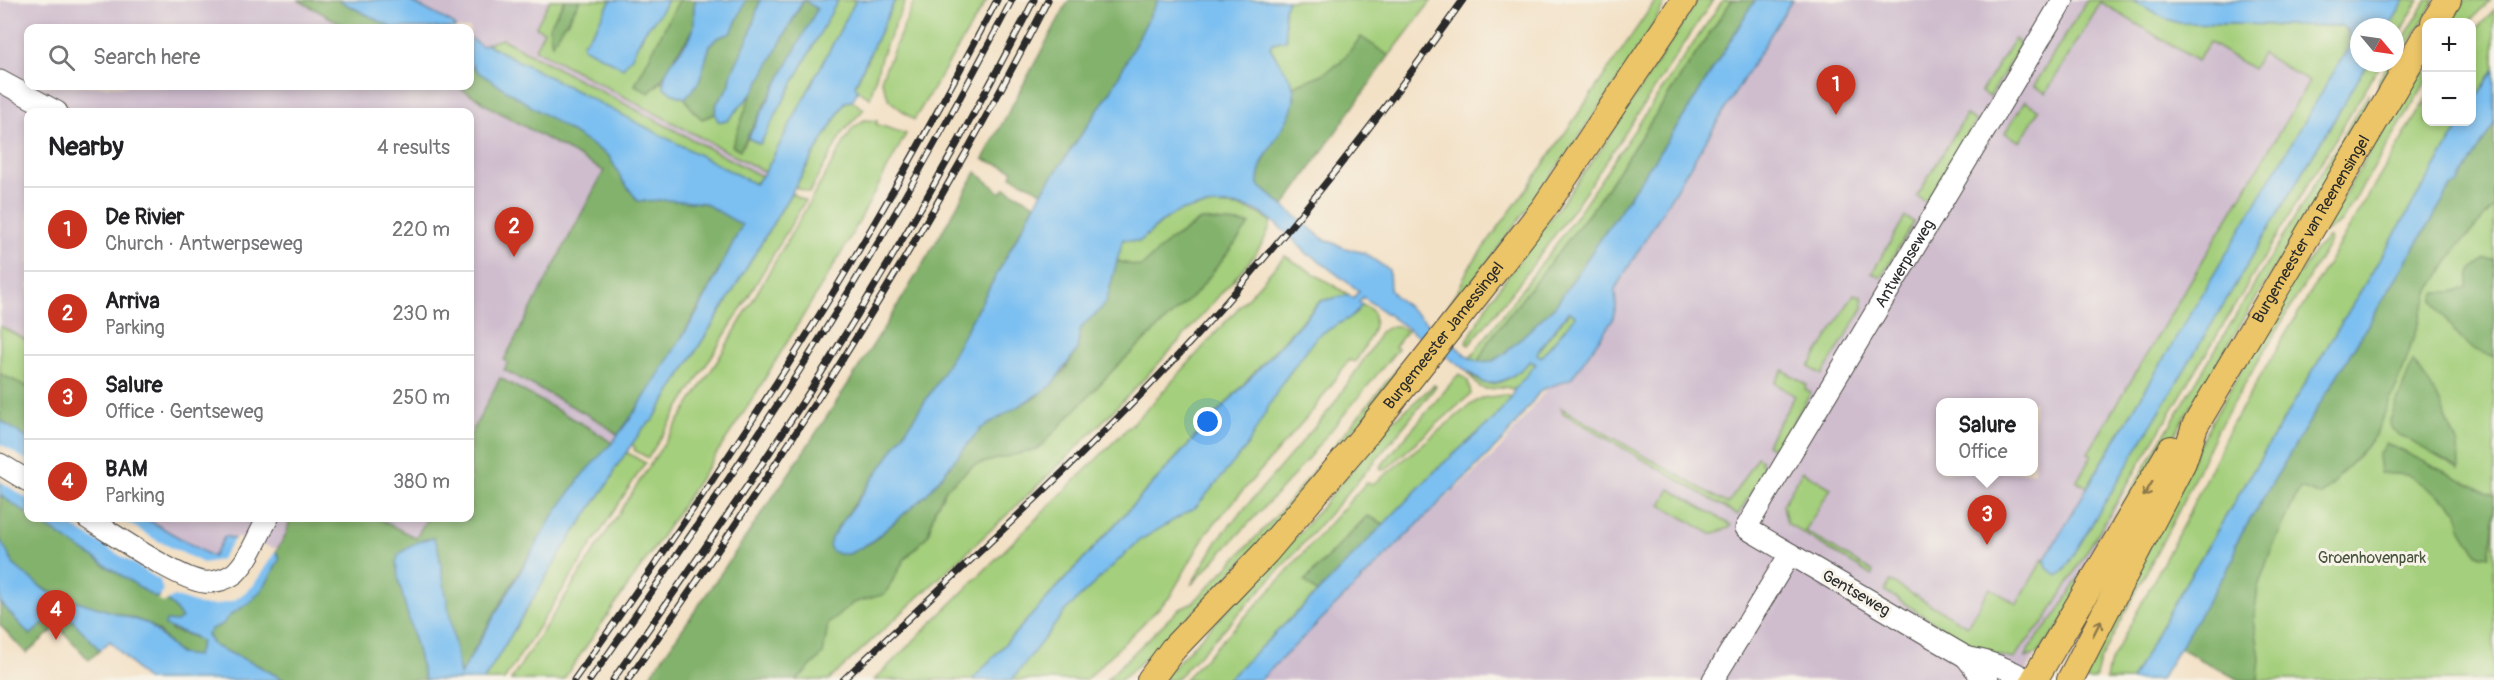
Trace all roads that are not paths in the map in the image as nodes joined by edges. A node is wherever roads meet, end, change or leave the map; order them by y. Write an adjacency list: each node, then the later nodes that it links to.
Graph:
1 (1684, 0): 15 (main road, Burgemeester Jamessingel)
2 (2063, 0): 13 (street, Antwerpseweg)
3 (2448, 0): 4 (main road)
4 (2437, 18)
5 (2422, 43): 8 (main road, Burgemeester van Reenensingel)
6 (0, 81): 7 (street)
7 (50, 108)
8 (2195, 426): 22 (main road, Burgemeester van Reenensingel, one-way to 22); 23 (main road, Burgemeester van Reenensingel, one-way to 8)
9 (0, 464): 10 (street)
10 (24, 479)
11 (94, 522): 12 (street)
12 (266, 522)
13 (1746, 528): 14 (street, Gentseweg)
14 (1790, 554): 16 (street, Gentseweg); 19 (street)
15 (1173, 649): 17 (main road, Burgemeester Jamessingel); 18 (main road, Burgemeester Jamessingel)
16 (1966, 657): 20 (street, Gentseweg); 21 (street, Gentseweg)
17 (1131, 680)
18 (1150, 680)
19 (1713, 680)
20 (1988, 680)
21 (2028, 680)
22 (2034, 680)
23 (2070, 680)

